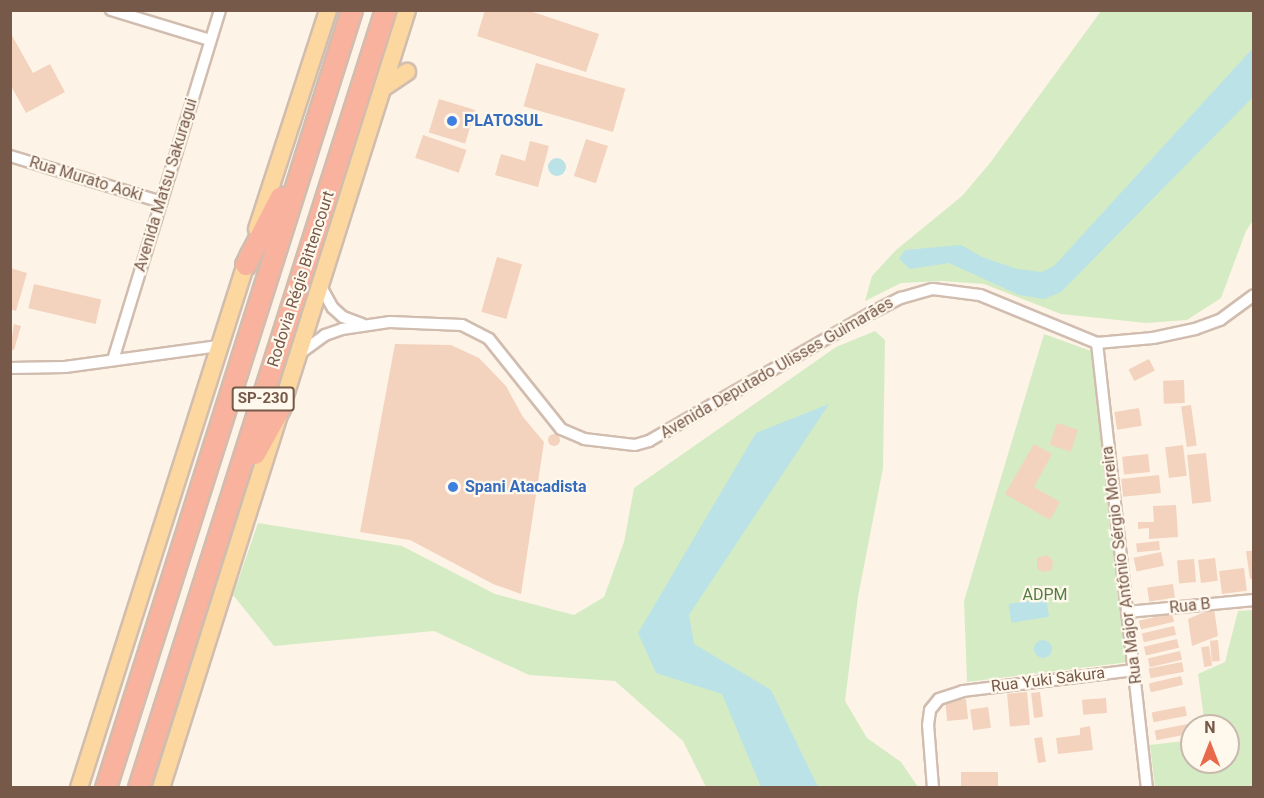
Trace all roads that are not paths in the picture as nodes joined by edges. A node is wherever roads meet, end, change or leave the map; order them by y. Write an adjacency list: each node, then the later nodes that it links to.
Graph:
1 (111, 10): 7 (street)
2 (220, 10): 7 (street, Avenida Matsu Sakuragui)
3 (328, 10): 13 (main road)
4 (352, 10): 10 (highway, Rodovia Régis Bittencourt / SP-230)
5 (386, 10): 23 (highway, Rodovia Régis Bittencourt / SP-230)
6 (407, 10): 9 (main road)
7 (210, 40): 12 (street, Avenida Matsu Sakuragui)
8 (407, 72): 9 (main road)
9 (383, 88): 14 (main road)
10 (321, 104): 13 (highway); 28 (highway, Rodovia Régis Bittencourt / SP-230)
11 (10, 156): 12 (street, Rua Murato Aoki)
12 (161, 202): 20 (street, Avenida Matsu Sakuragui)
13 (246, 265): 18 (main road)
14 (320, 285): 16 (street, Avenida Deputado Ulisses Guimarães); 19 (main road)
15 (1254, 295): 17 (street, Avenida Deputado Ulisses Guimarães)
16 (366, 325): 17 (street, Avenida Deputado Ulisses Guimarães); 19 (street, Avenida Deputado Ulisses Guimarães)
17 (1097, 343): 25 (street, Rua Major Antônio Sérgio Moreira)
18 (219, 346): 20 (street); 27 (main road)
19 (298, 355): 22 (main road)
20 (113, 360): 21 (street)
21 (10, 368)
22 (281, 407): 23 (highway); 30 (main road)
23 (224, 522): 29 (highway, Rodovia Régis Bittencourt / SP-230)
24 (1254, 600): 25 (street, Rua B)
25 (1127, 612): 26 (street, Rua Major Antônio Sérgio Moreira)
26 (1134, 670): 31 (street, Rua Yuki Sakura); 32 (street, Rua Major Antônio Sérgio Moreira)
27 (79, 788)
28 (106, 788)
29 (139, 788)
30 (161, 788)
31 (933, 788)
32 (1147, 788)

